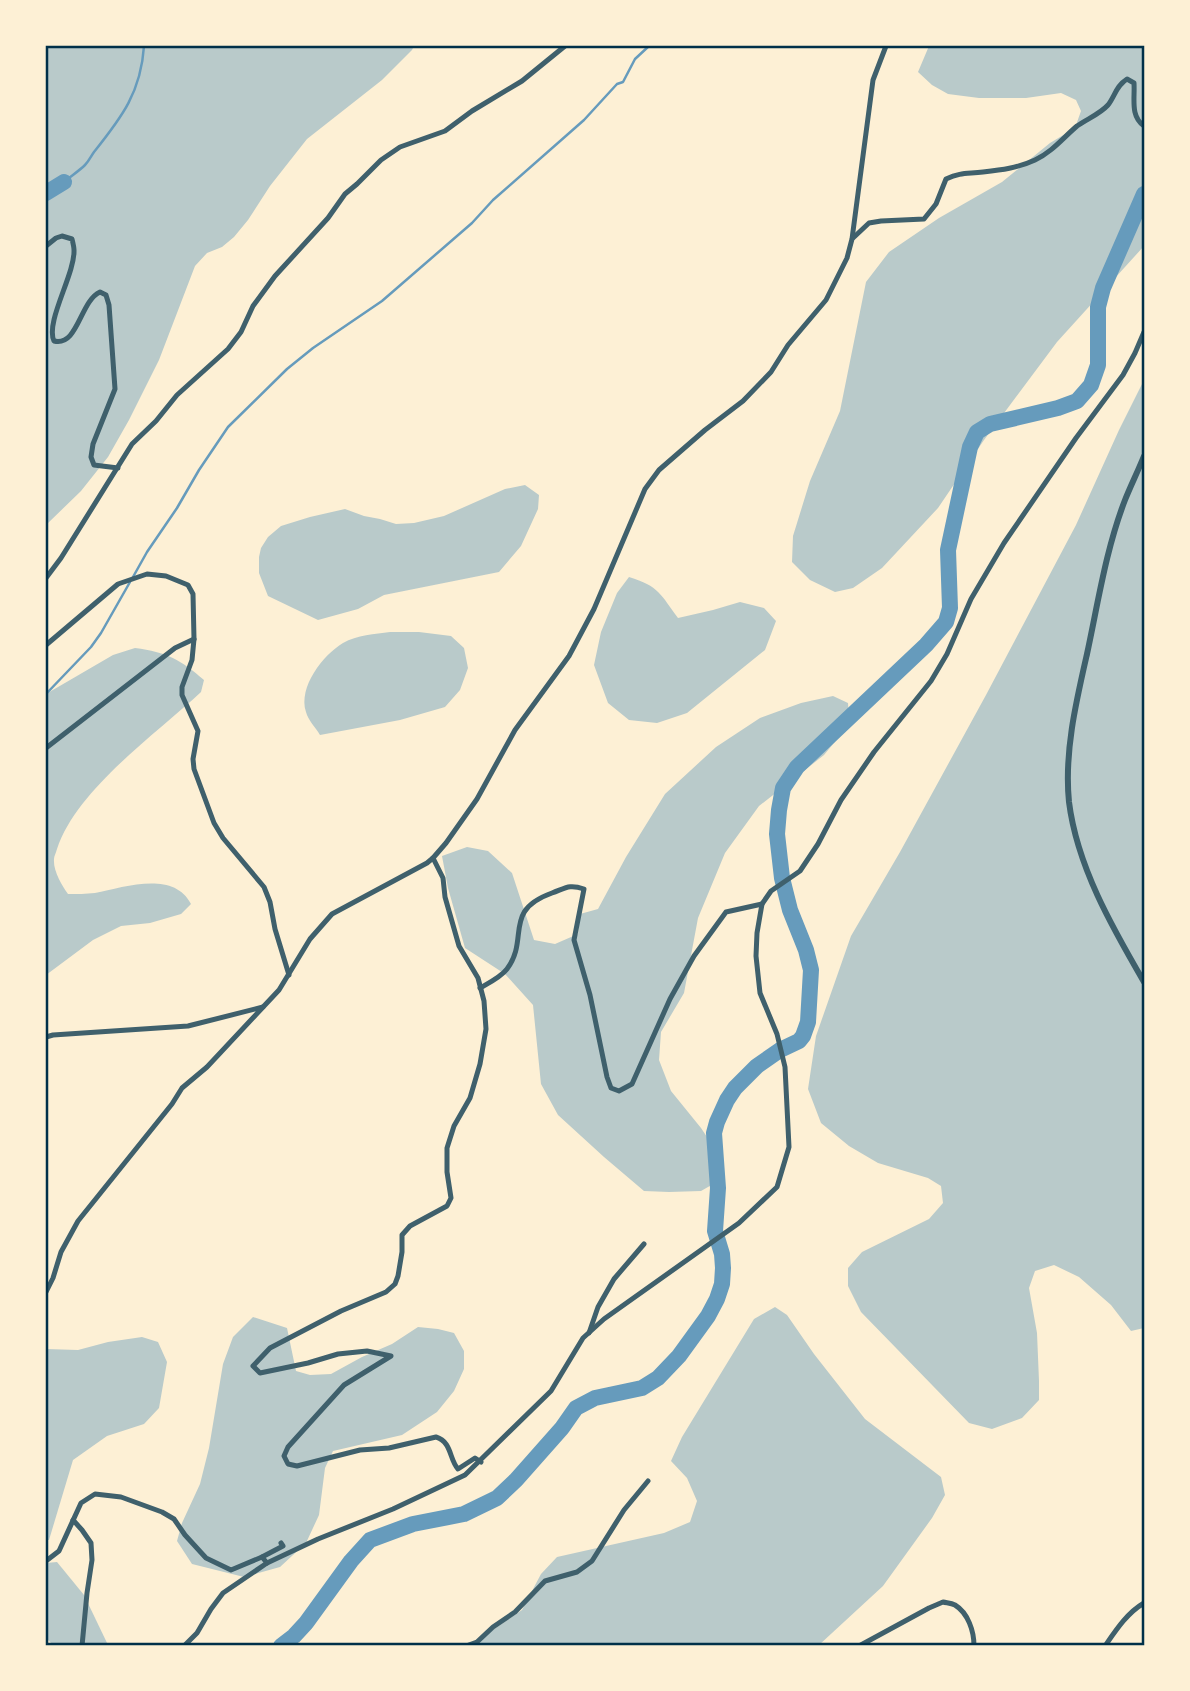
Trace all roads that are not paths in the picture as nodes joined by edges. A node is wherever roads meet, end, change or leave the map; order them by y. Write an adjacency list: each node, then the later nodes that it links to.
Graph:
1 (565, 46): 8 (street)
2 (886, 46): 4 (street)
3 (1144, 126): 4 (street)
4 (852, 239): 13 (street)
5 (46, 246): 8 (street)
6 (1144, 332): 14 (street)
7 (1144, 456): 16 (street)
8 (118, 468): 9 (street)
9 (46, 578)
10 (194, 639): 11 (street); 12 (street); 15 (street)
11 (46, 645)
12 (46, 748)
13 (433, 858): 15 (street); 17 (street)
14 (762, 904): 17 (street); 22 (street)
15 (289, 975): 18 (street)
16 (1144, 982)
17 (480, 988): 23 (street)
18 (263, 1007): 19 (street); 21 (street)
19 (46, 1037)
20 (644, 1244): 22 (street)
21 (46, 1292)
22 (589, 1333): 23 (street)
23 (481, 1462): 29 (street)
24 (648, 1481): 33 (street)
25 (73, 1520): 27 (street); 28 (street); 31 (street)
26 (281, 1543): 27 (street)
27 (262, 1557): 29 (street)
28 (46, 1561)
29 (267, 1563): 32 (street)
30 (1144, 1603): 36 (street)
31 (82, 1646)
32 (184, 1646)
33 (466, 1646)
34 (859, 1646): 35 (street)
35 (974, 1646)
36 (1105, 1646)

